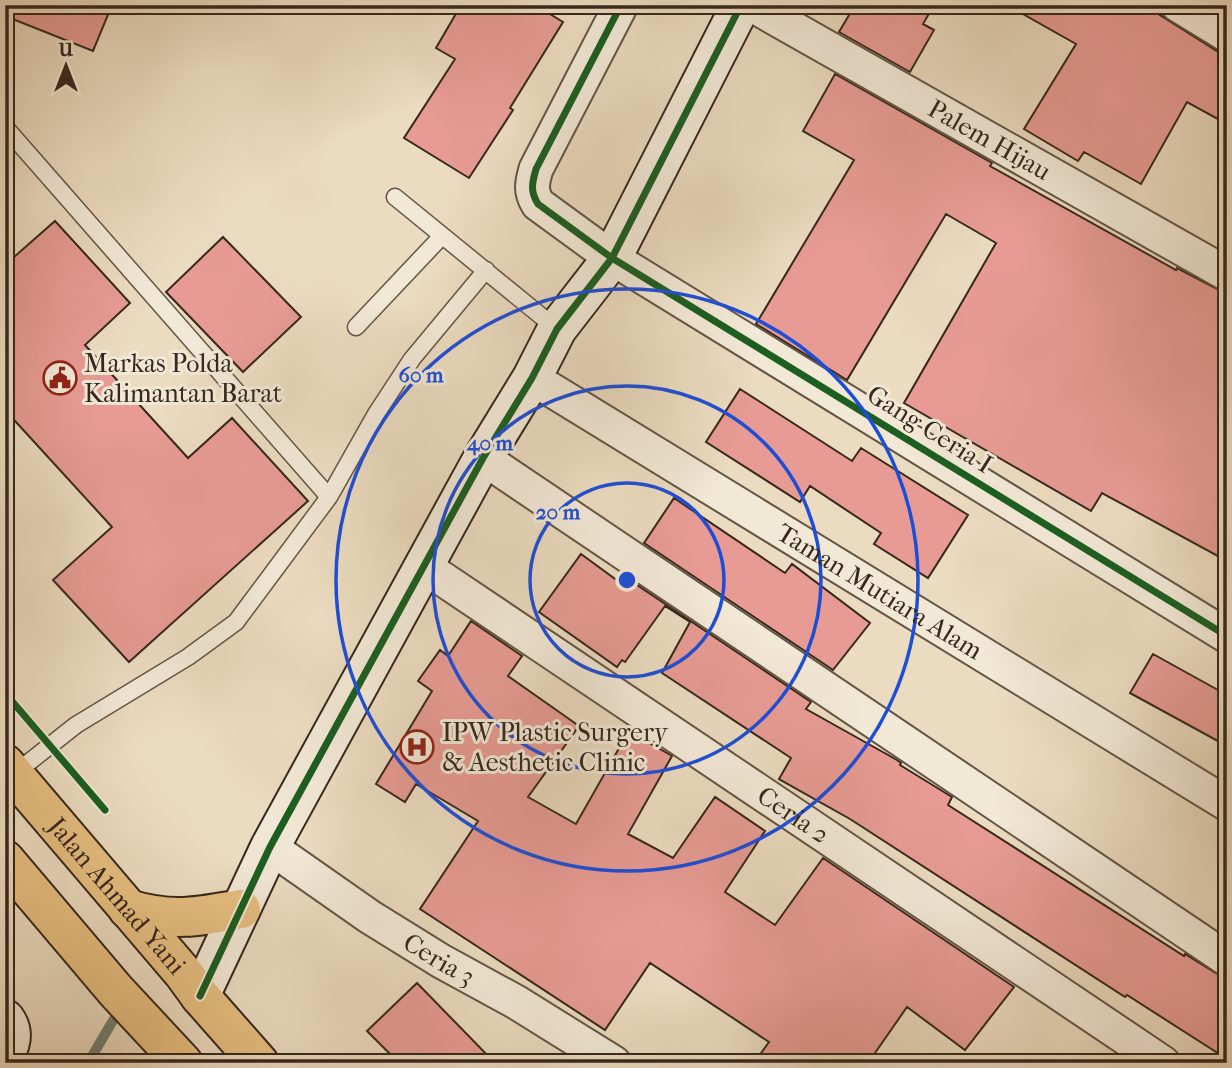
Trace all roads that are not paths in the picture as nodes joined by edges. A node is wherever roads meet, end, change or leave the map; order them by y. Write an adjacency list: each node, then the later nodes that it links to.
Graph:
1 (621, 5): 9 (street, Gang Ceria I)
2 (741, 5): 9 (street)
3 (752, 5): 11 (street, Palem Hijau)
4 (1178, 5): 5 (street)
5 (1227, 35)
6 (5, 127): 16 (lane)
7 (395, 197): 8 (lane)
8 (441, 237): 10 (lane); 12 (lane)
9 (612, 258): 13 (street); 18 (street, Gang Ceria I)
10 (486, 270): 13 (lane); 16 (lane)
11 (1227, 274)
12 (356, 327)
13 (557, 328): 14 (street)
14 (532, 378): 15 (street); 20 (street, Taman Mutiara Alam)
15 (483, 458): 17 (street); 25 (street)
16 (329, 497): 19 (lane)
17 (425, 567): 21 (street); 32 (street, Ceria 2)
18 (1227, 636)
19 (10, 769): 24 (highway, Jalan Ahmad Yani)
20 (1227, 804)
21 (270, 847): 23 (street); 31 (street, Ceria 3)
22 (5, 860): 28 (highway)
23 (241, 909): 24 (highway); 26 (street)
24 (137, 919): 26 (highway, Jalan Ahmad Yani)
25 (1227, 959)
26 (192, 985): 30 (highway, Jalan Ahmad Yani)
27 (5, 1019): 29 (street)
28 (163, 1048)
29 (5, 1055)
30 (259, 1063)
31 (614, 1063)
32 (1163, 1063)

